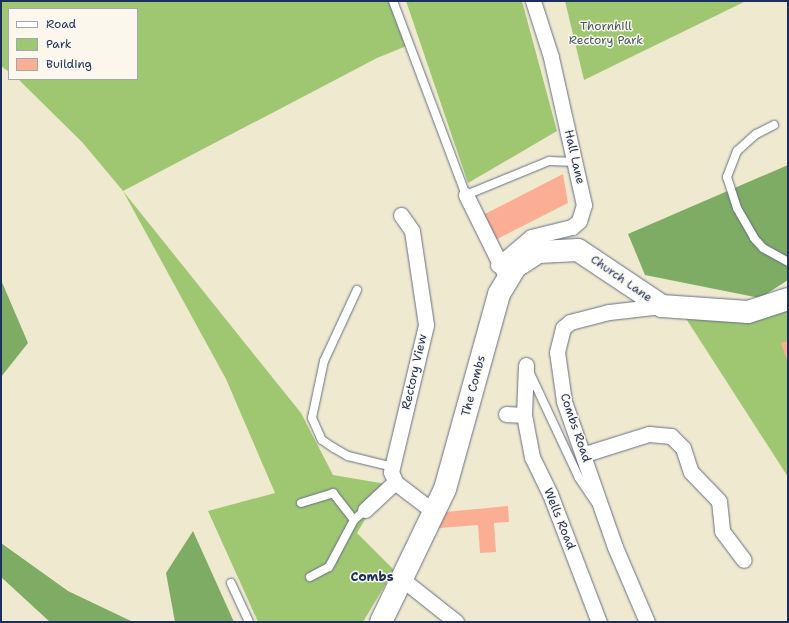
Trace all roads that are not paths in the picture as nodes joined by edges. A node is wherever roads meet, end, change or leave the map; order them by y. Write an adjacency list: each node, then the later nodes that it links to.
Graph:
1 (393, 1): 5 (lane)
2 (533, 1): 4 (street, Hall Lane)
3 (774, 125): 7 (lane)
4 (576, 162): 5 (lane); 8 (street, Hall Lane)
5 (466, 195): 8 (street)
6 (401, 215): 16 (street, Rectory View)
7 (788, 262)
8 (503, 271): 11 (main road, Church Lane); 20 (main road, The Combs)
9 (357, 290): 16 (lane)
10 (788, 299): 11 (main road, Church Lane)
11 (662, 306): 15 (street, Combs Road)
12 (526, 365): 14 (street, Wells Road); 18 (lane)
13 (506, 414): 14 (street)
14 (524, 414): 30 (street, Wells Road)
15 (585, 454): 18 (street, Combs Road); 22 (street)
16 (393, 466): 17 (street, Rectory View)
17 (395, 482): 20 (street); 21 (street)
18 (601, 502): 31 (street, Combs Road)
19 (301, 503): 21 (lane)
20 (434, 512): 24 (main road, The Combs)
21 (359, 515): 23 (lane)
22 (744, 560)
23 (310, 577)
24 (402, 579): 26 (main road, The Combs); 29 (street)
25 (231, 582): 27 (lane)
26 (392, 612): 28 (main road, The Combs)
27 (249, 622)
28 (381, 622)
29 (456, 622)
30 (599, 622)
31 (647, 622)

